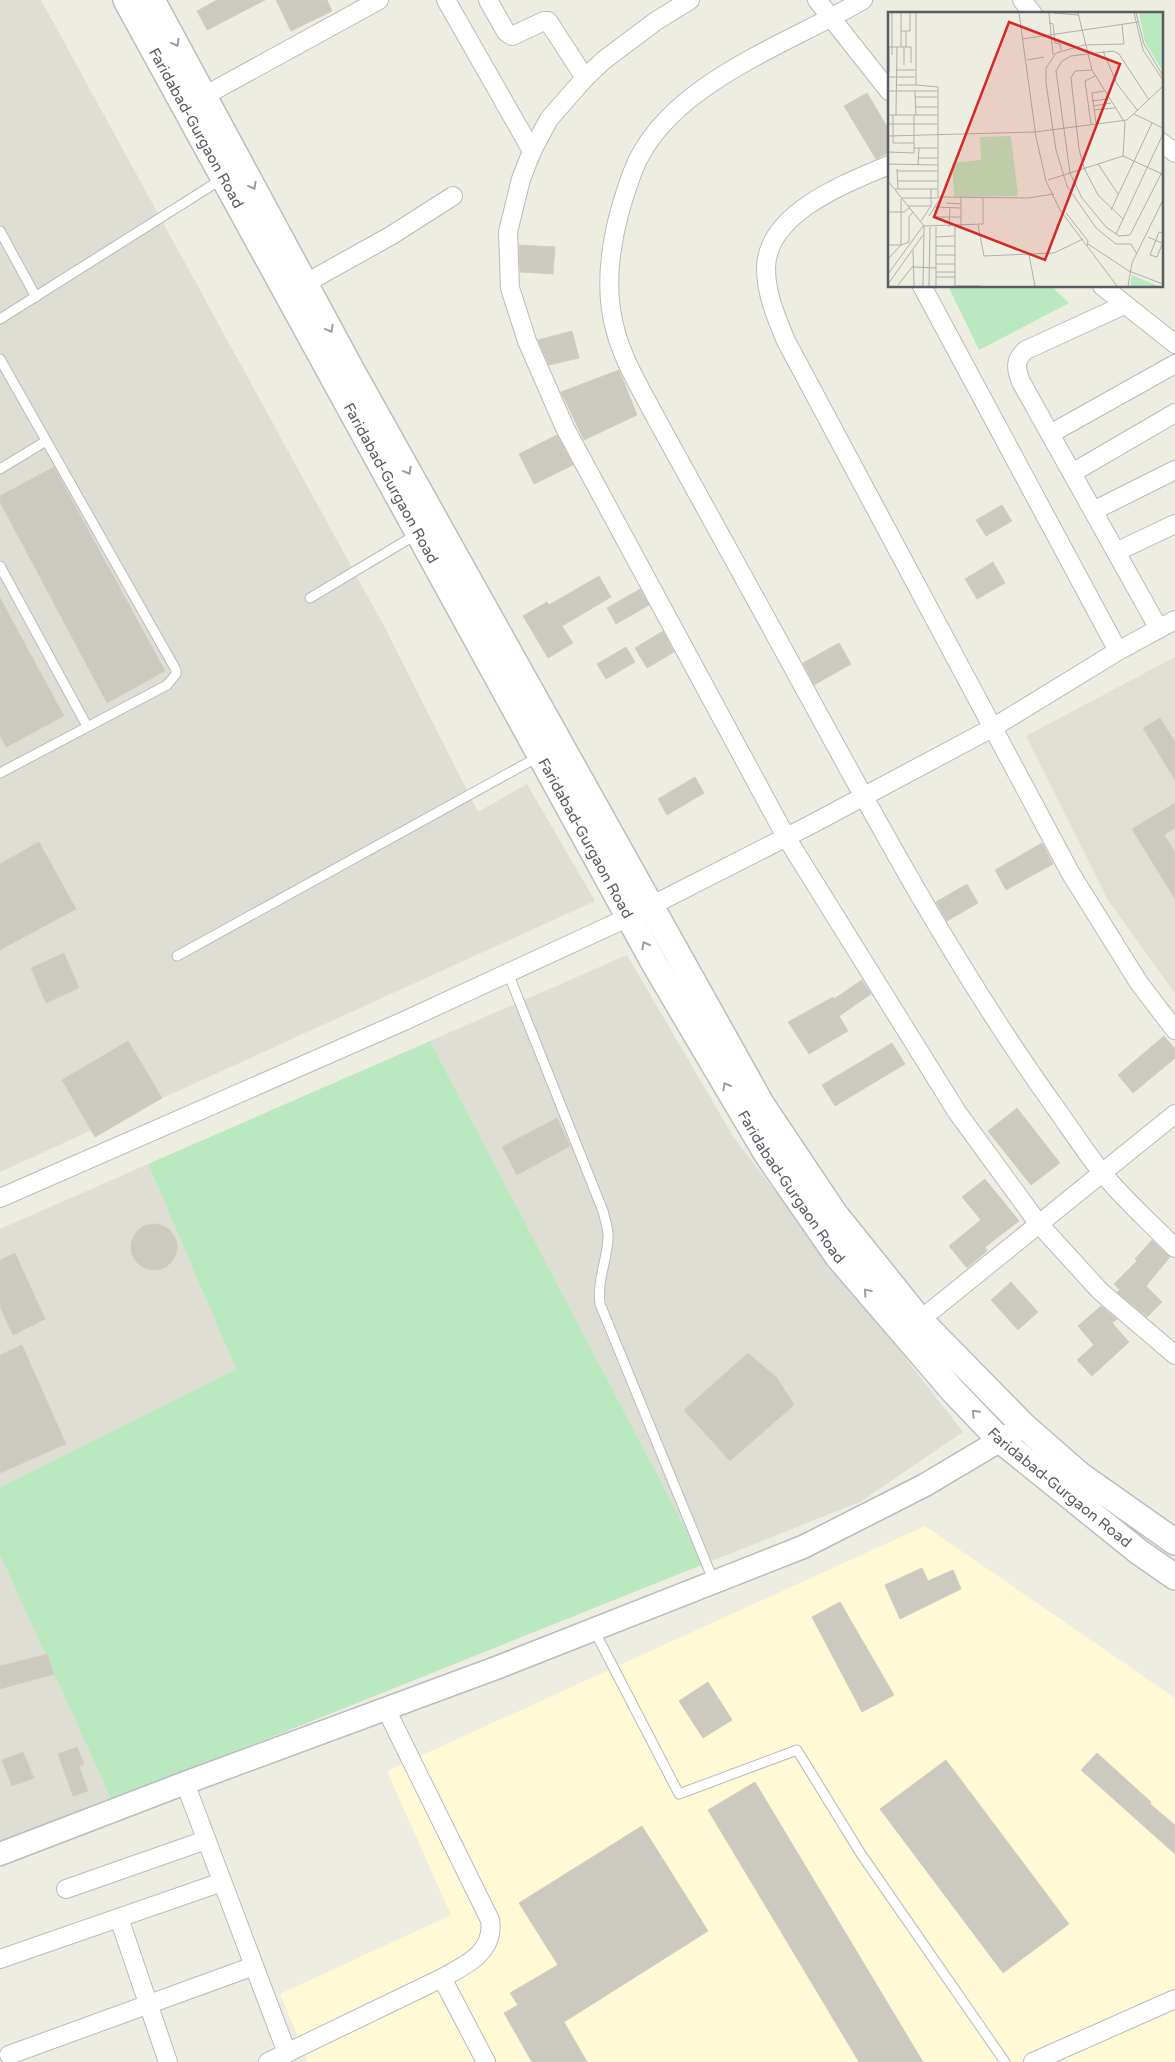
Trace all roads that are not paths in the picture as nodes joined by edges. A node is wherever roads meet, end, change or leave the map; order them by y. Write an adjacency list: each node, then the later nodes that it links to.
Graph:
1 (126, 0): 14 (main road, Faridabad-Gurgaon Road)
2 (152, 0): 14 (main road, Faridabad-Gurgaon Road, one-way to 14)
3 (379, 0): 14 (street)
4 (446, 0): 16 (street)
5 (488, 0): 12 (street)
6 (690, 0): 12 (street)
7 (816, 0): 11 (street)
8 (863, 0): 11 (street)
9 (1022, 0): 10 (street)
10 (1031, 12)
11 (830, 20): 13 (street); 49 (street)
12 (585, 78): 16 (street)
13 (888, 90)
14 (194, 101): 19 (main road, Faridabad-Gurgaon Road); 22 (main road, Faridabad-Gurgaon Road, one-way to 22)
15 (1162, 143): 17 (street)
16 (532, 150): 50 (street)
17 (1175, 153)
18 (888, 165): 46 (street)
19 (222, 178): 25 (lane); 39 (main road, Faridabad-Gurgaon Road)
20 (453, 196): 22 (street)
21 (1, 235): 25 (lane)
22 (306, 283): 51 (main road, Faridabad-Gurgaon Road, one-way to 51)
23 (923, 288): 44 (street)
24 (1104, 288): 26 (street)
25 (36, 297): 27 (lane)
26 (1124, 305): 28 (street); 32 (street)
27 (0, 319)
28 (1175, 344)
29 (0, 359): 33 (lane)
30 (1175, 364): 32 (street)
31 (1175, 413): 36 (street)
32 (1050, 434): 36 (street)
33 (46, 441): 34 (lane); 45 (lane)
34 (0, 469)
35 (1175, 470): 37 (street)
36 (1072, 473): 37 (street)
37 (1093, 511): 40 (street)
38 (1175, 524): 40 (street)
39 (418, 533): 42 (lane); 47 (main road, Faridabad-Gurgaon Road)
40 (1116, 552): 43 (street)
41 (0, 566): 45 (lane)
42 (310, 598)
43 (1167, 625): 44 (street)
44 (1118, 651): 46 (street)
45 (87, 726): 48 (lane)
46 (994, 727): 49 (street); 54 (street)
47 (541, 756): 51 (main road, Faridabad-Gurgaon Road); 52 (lane)
48 (0, 773)
49 (864, 795): 50 (street); 56 (street)
50 (786, 837): 51 (street); 58 (street)
51 (640, 911): 53 (street); 60 (main road, Faridabad-Gurgaon Road); 63 (main road, Faridabad-Gurgaon Road, one-way to 51)
52 (177, 956)
53 (508, 973): 57 (street); 66 (lane)
54 (1175, 1030)
55 (1175, 1114): 56 (street)
56 (1102, 1172): 58 (street); 59 (street)
57 (0, 1198)
58 (1038, 1223): 60 (street); 61 (street)
59 (1175, 1248)
60 (920, 1320): 62 (main road, Faridabad-Gurgaon Road)
61 (1175, 1355)
62 (1024, 1426): 63 (street); 64 (main road, Faridabad-Gurgaon Road)
63 (1000, 1440): 65 (main road, Faridabad-Gurgaon Road); 66 (street)
64 (1175, 1542)
65 (1175, 1576)
66 (714, 1582): 67 (street)
67 (593, 1630): 68 (street); 85 (lane)
68 (386, 1709): 69 (street); 77 (street)
69 (185, 1783): 70 (street); 71 (street)
70 (206, 1840): 72 (street); 73 (street)
71 (0, 1855)
72 (222, 1882): 74 (street); 76 (street)
73 (66, 1889)
74 (119, 1918): 75 (street); 79 (street)
75 (0, 1959)
76 (254, 1966): 79 (street); 80 (street)
77 (442, 1978): 80 (street); 84 (street)
78 (1175, 1999): 86 (street)
79 (148, 2004): 81 (street); 82 (street)
80 (287, 2053): 83 (street)
81 (9, 2055)
82 (168, 2062)
83 (268, 2062)
84 (486, 2062)
85 (1006, 2062)
86 (1034, 2062)

